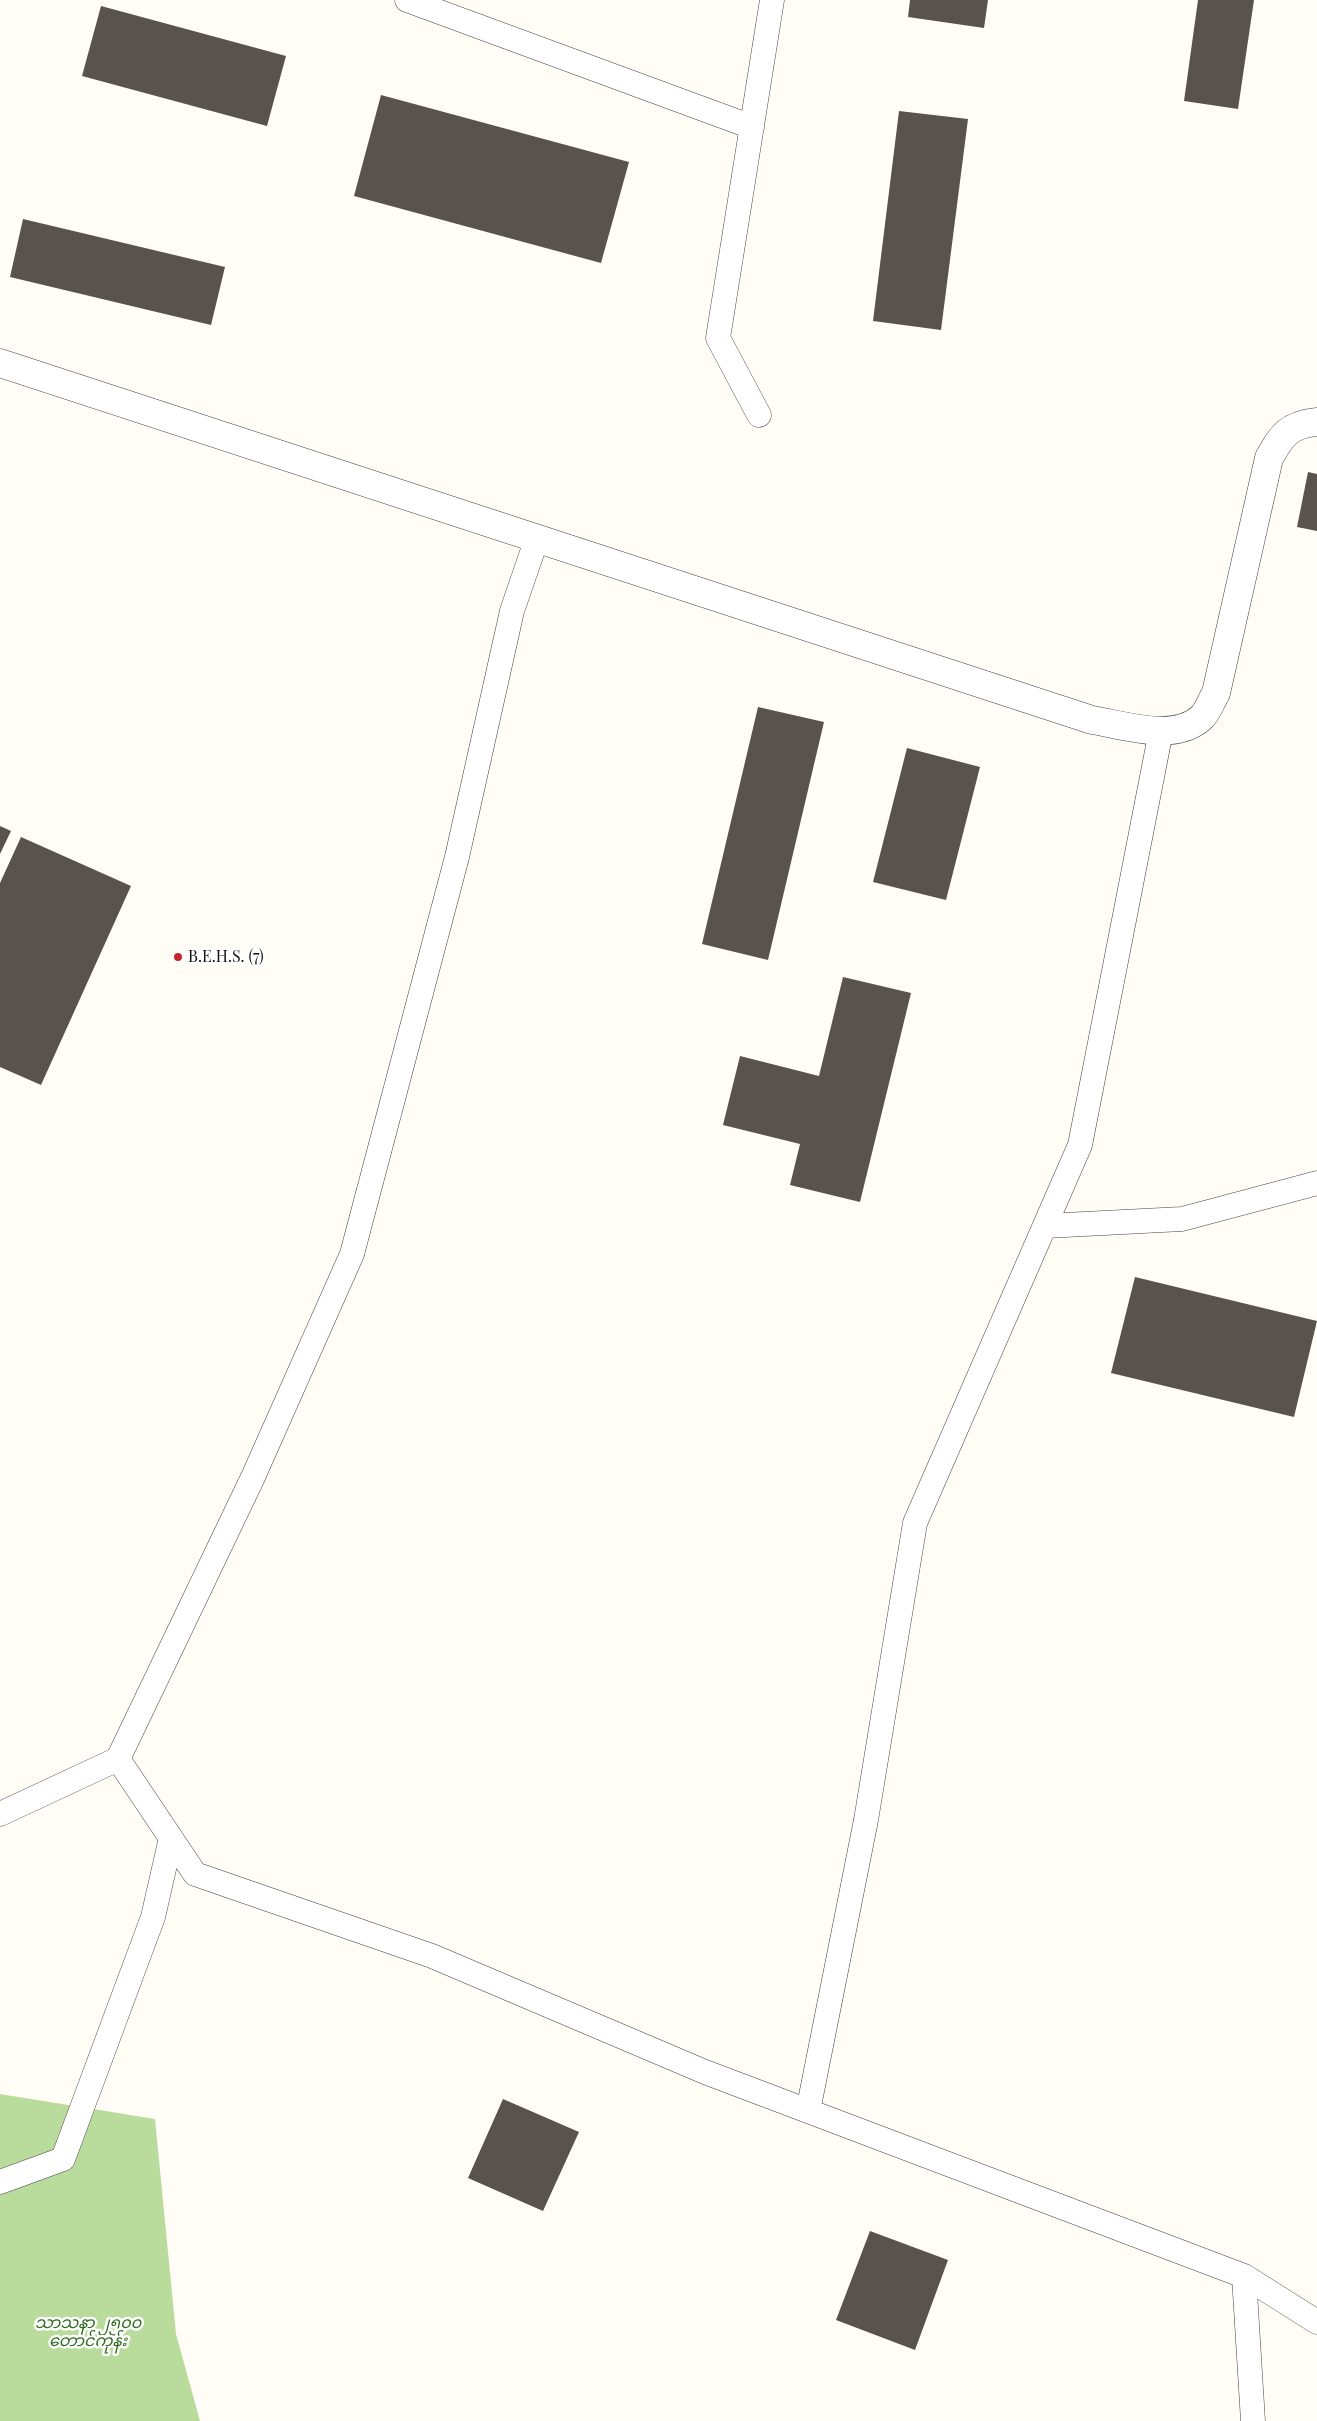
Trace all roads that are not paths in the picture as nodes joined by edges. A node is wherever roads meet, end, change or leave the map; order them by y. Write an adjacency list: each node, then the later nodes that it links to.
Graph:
1 (407, 0): 3 (lane)
2 (772, 0): 3 (lane)
3 (752, 127): 5 (lane)
4 (0, 363): 7 (street)
5 (760, 415)
6 (1317, 422): 8 (street)
7 (537, 538): 8 (street); 11 (lane)
8 (1161, 731): 10 (lane)
9 (1317, 1183): 10 (lane)
10 (1045, 1226): 14 (lane)
11 (118, 1758): 12 (lane); 13 (lane)
12 (0, 1814)
13 (171, 1838): 14 (lane); 15 (lane)
14 (808, 2111): 16 (lane)
15 (0, 2182)
16 (1244, 2276): 17 (lane); 18 (lane)
17 (1317, 2322)
18 (1253, 2421)

